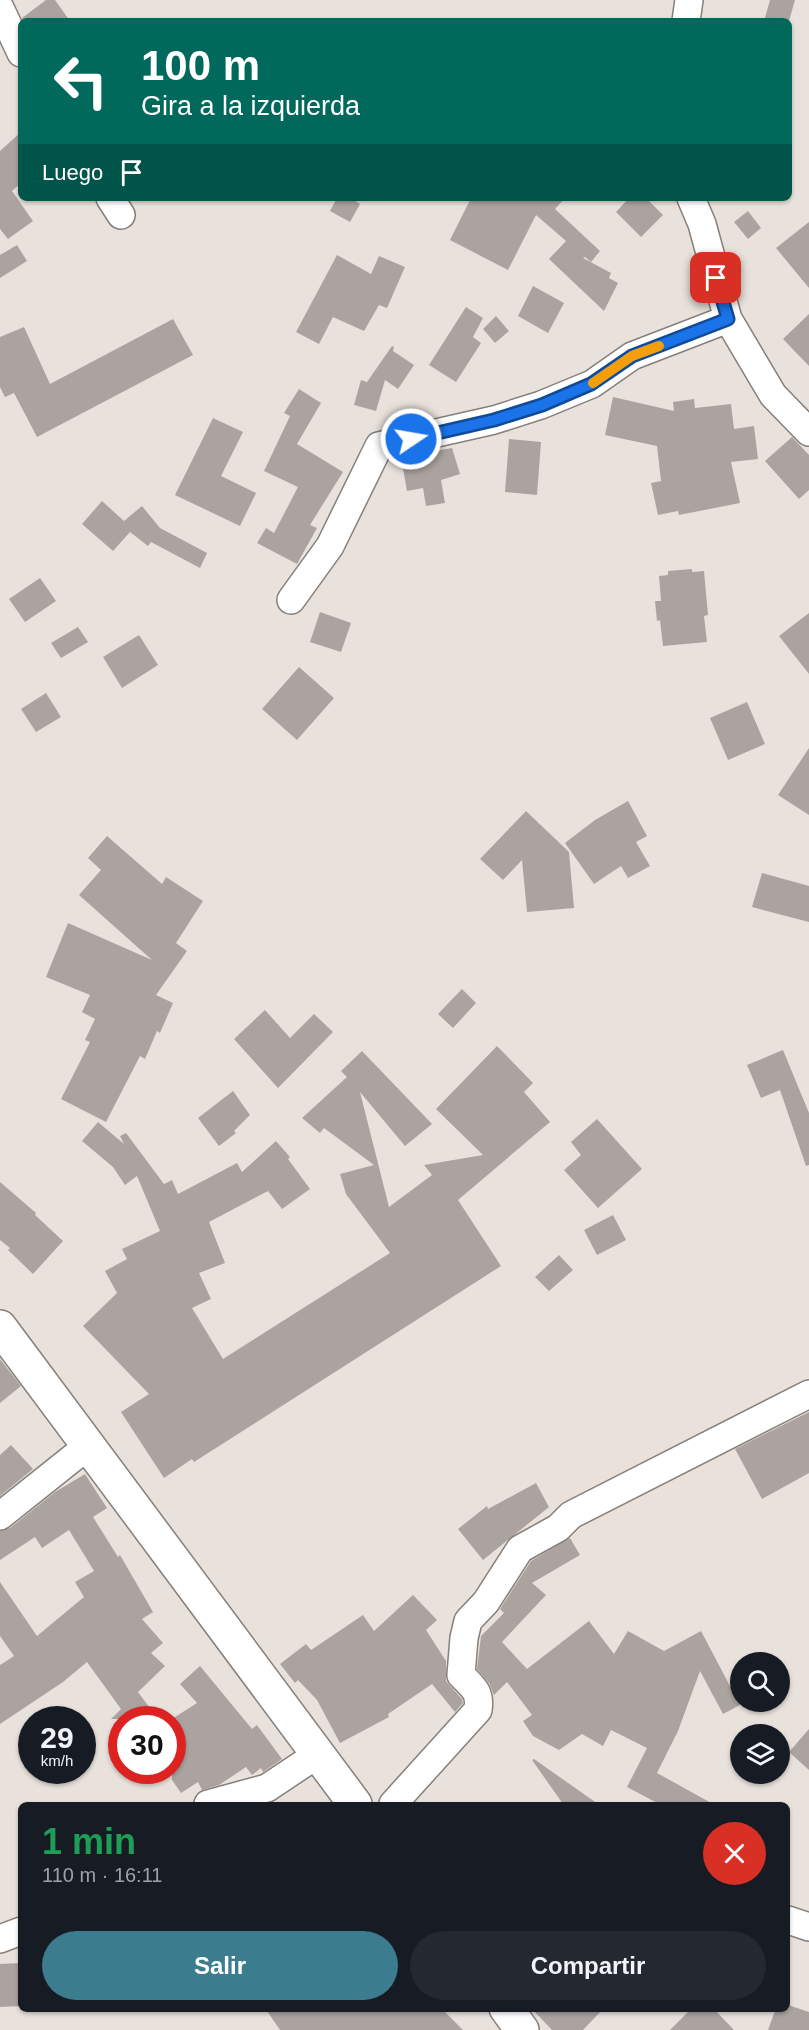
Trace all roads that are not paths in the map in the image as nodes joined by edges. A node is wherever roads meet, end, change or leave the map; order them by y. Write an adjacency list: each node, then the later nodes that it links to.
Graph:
1 (689, 0): 3 (street)
2 (0, 8): 4 (street)
3 (686, 18)
4 (18, 47)
5 (692, 201): 6 (street)
6 (728, 319): 7 (street); 8 (street)
7 (809, 432)
8 (291, 600)
9 (0, 1327): 11 (main road)
10 (809, 1394): 16 (street)
11 (89, 1444): 12 (street); 13 (main road)
12 (0, 1516)
13 (318, 1754): 14 (street); 15 (main road)
14 (215, 1802)
15 (354, 1802)
16 (395, 1802)
17 (790, 1921): 18 (street)
18 (809, 1927)
19 (18, 1932): 20 (street)
20 (0, 1939)
21 (509, 2012): 22 (main road)
22 (522, 2030)

